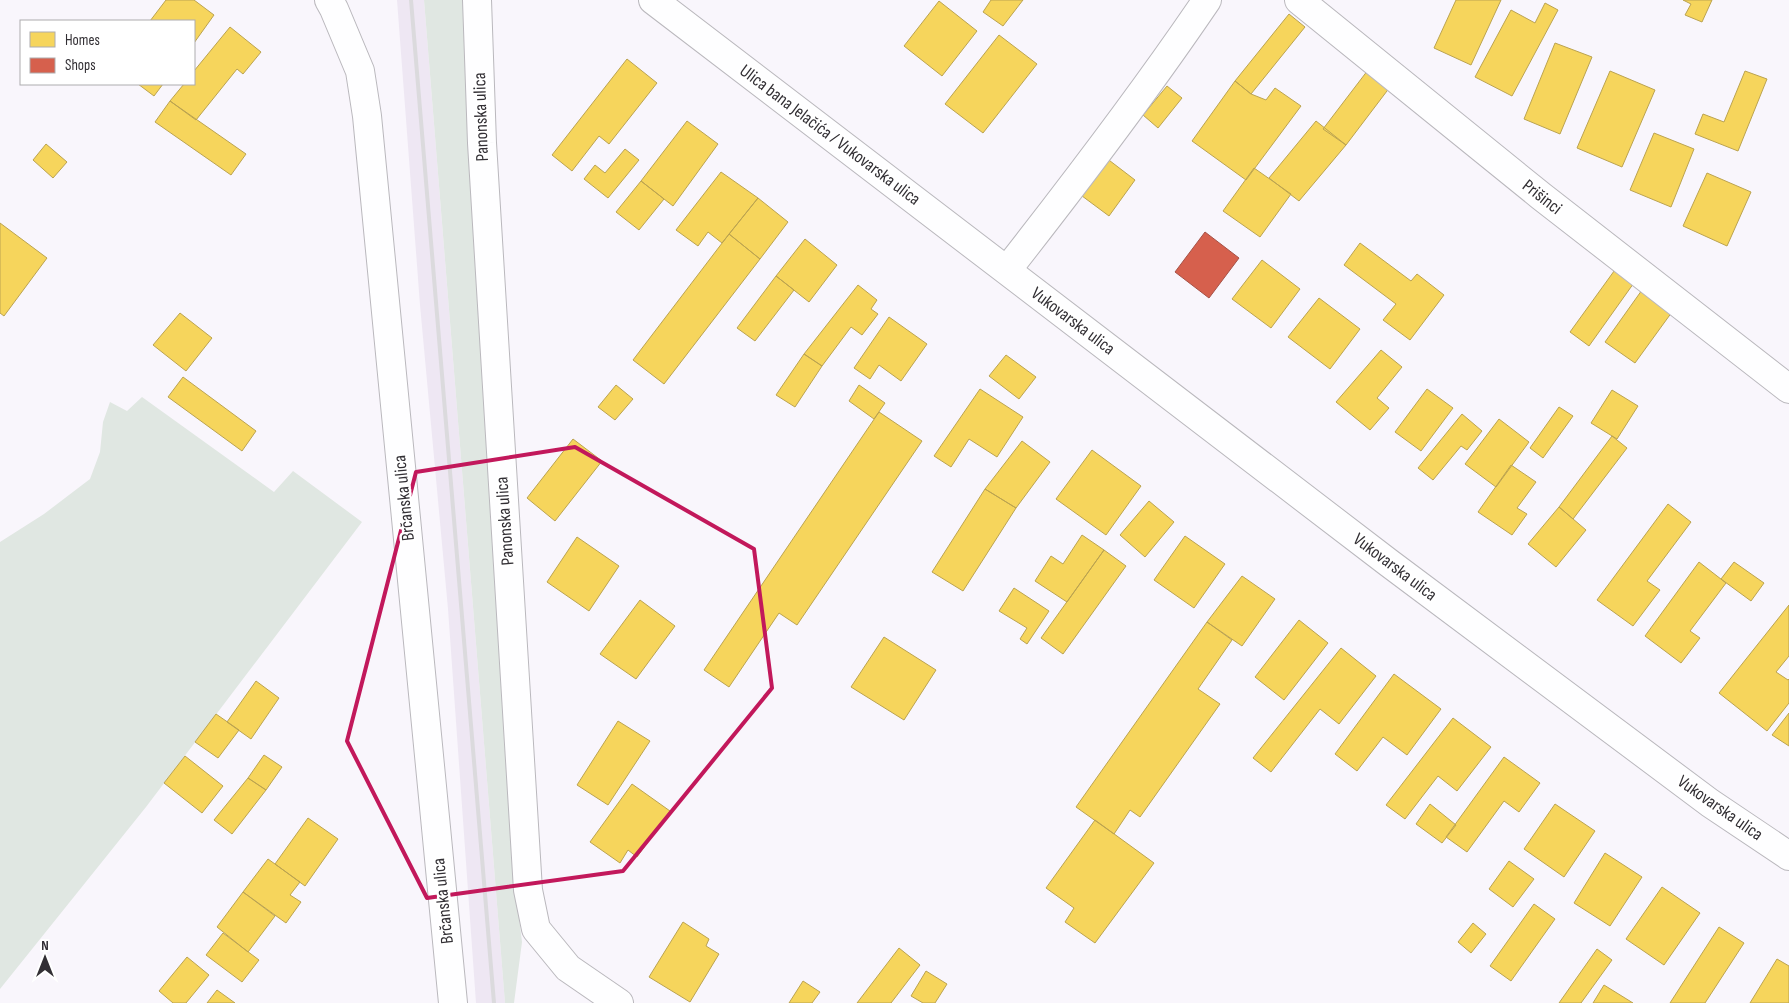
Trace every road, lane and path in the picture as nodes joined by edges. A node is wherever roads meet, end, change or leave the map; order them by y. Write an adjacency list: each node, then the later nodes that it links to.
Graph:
1 (329, 0): 9 (street, Brčanska ulica)
2 (477, 0): 10 (street, Panonska ulica)
3 (653, 0): 6 (street, Ulica bana Jelačića / Vukovarska ulica)
4 (1207, 0): 6 (street)
5 (1299, 0): 7 (street, Prišinci)
6 (1007, 270): 8 (street, Vukovarska ulica)
7 (1789, 389)
8 (1789, 856)
9 (453, 1003)
10 (619, 1003)

